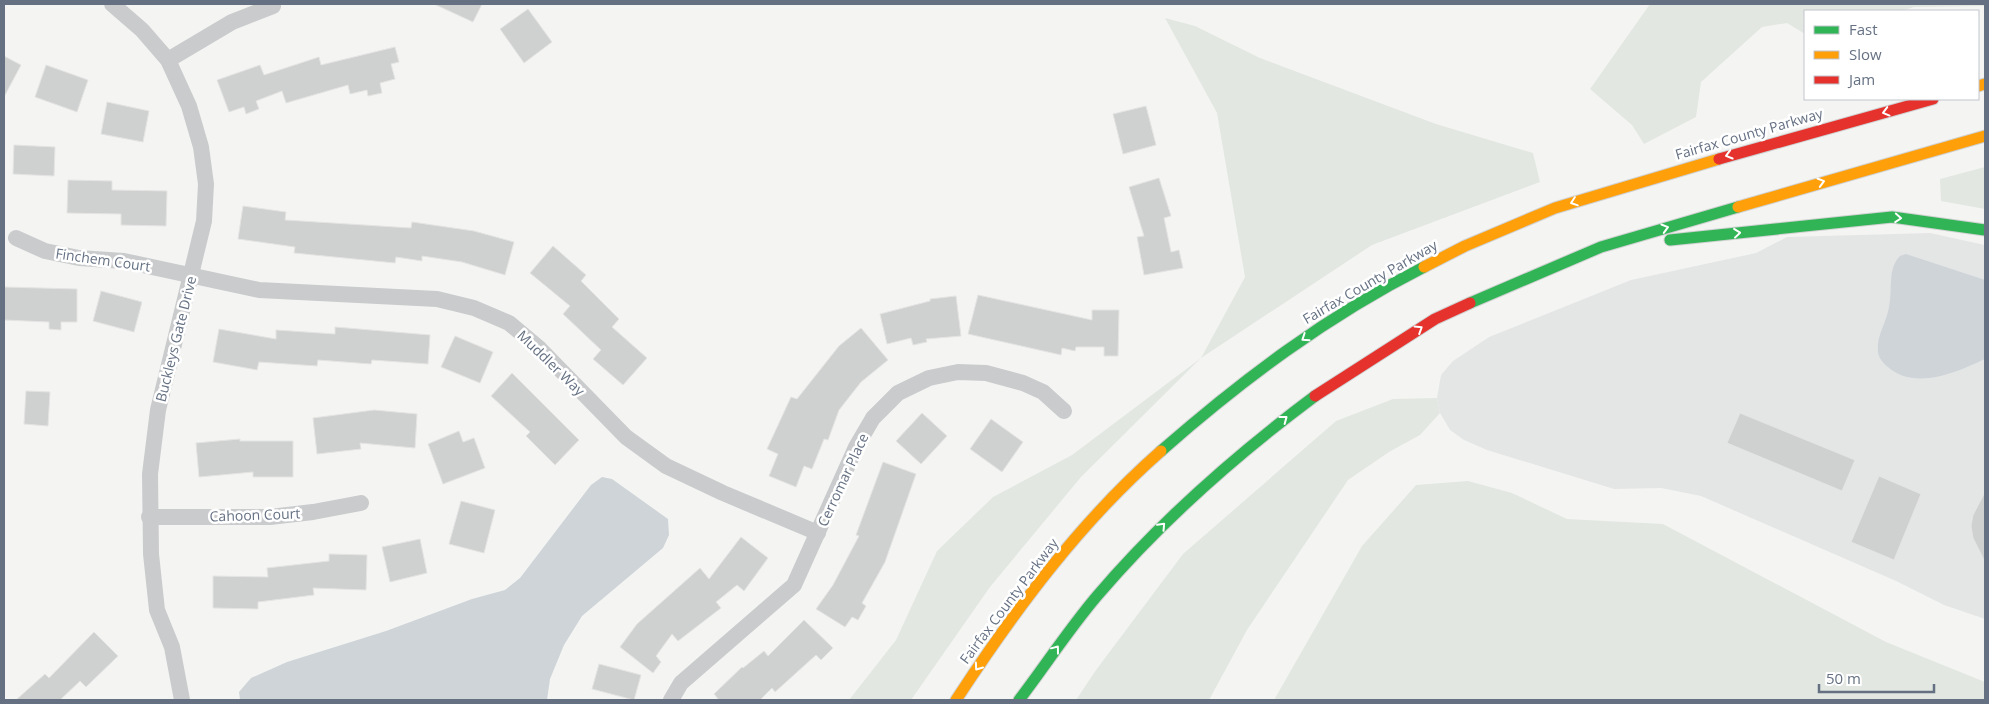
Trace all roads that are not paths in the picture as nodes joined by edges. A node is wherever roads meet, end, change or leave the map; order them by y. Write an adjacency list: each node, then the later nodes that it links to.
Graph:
1 (112, 4): 3 (street, Buckleys Gate Drive)
2 (273, 6): 3 (street)
3 (168, 60): 9 (street, Buckleys Gate Drive)
4 (1929, 100): 16 (highway, Fairfax County Parkway, one-way to 16)
5 (1985, 136): 8 (highway, one-way to 5)
6 (1985, 230): 8 (highway, one-way to 6)
7 (16, 238): 9 (street, Finchem Court)
8 (1601, 247): 17 (highway, one-way to 8)
9 (192, 276): 12 (street, Buckleys Gate Drive); 13 (street, Muddler Way)
10 (1064, 411): 13 (street, Cerromar Place)
11 (361, 503): 12 (street, Cahoon Court)
12 (150, 517): 14 (street, Buckleys Gate Drive)
13 (818, 533): 15 (street, Cerromar Place)
14 (182, 700)
15 (671, 700)
16 (956, 700)
17 (1019, 700)

